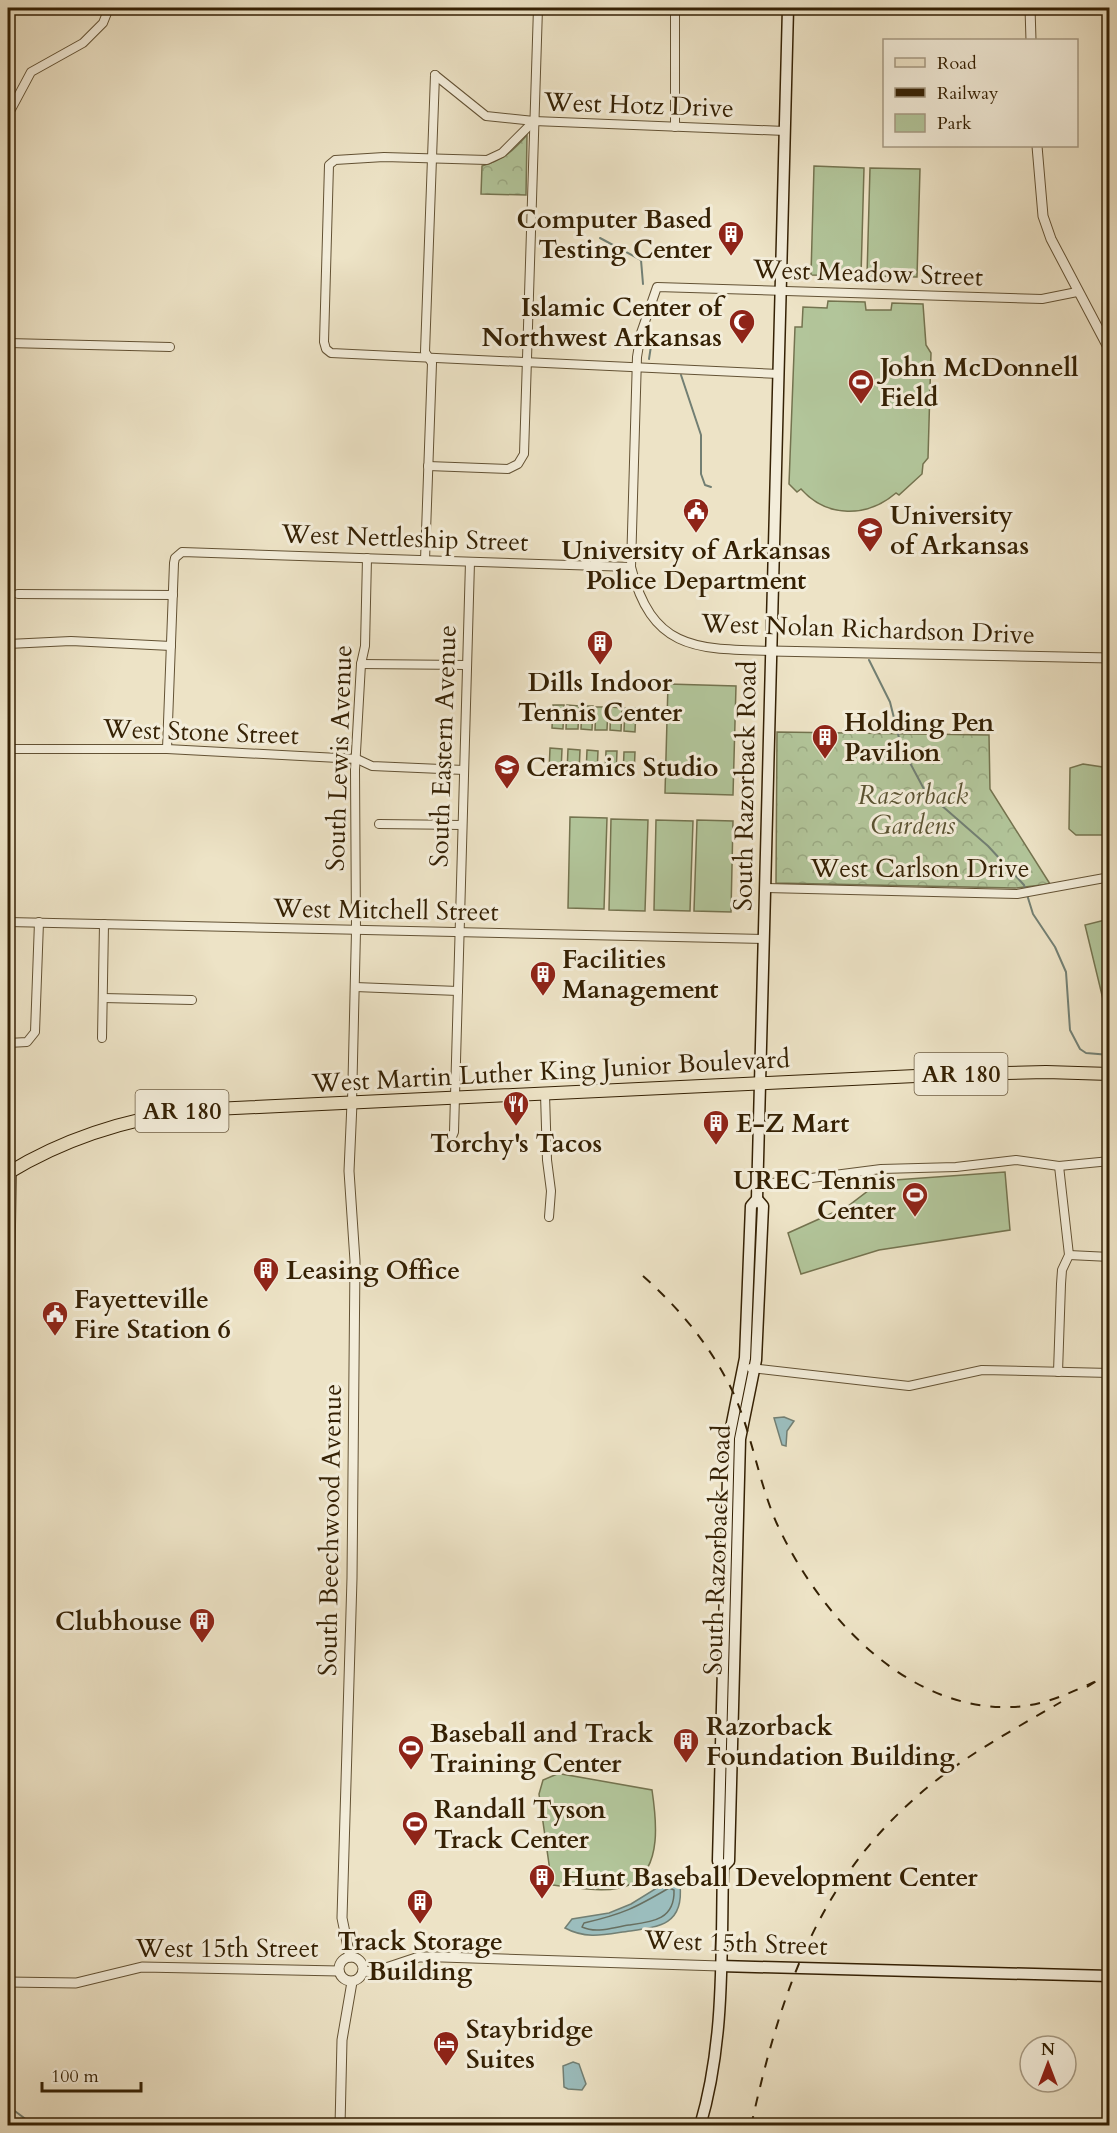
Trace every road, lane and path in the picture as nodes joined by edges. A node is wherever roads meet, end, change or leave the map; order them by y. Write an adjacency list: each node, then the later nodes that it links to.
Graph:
1 (109, 8): 7 (street)
2 (538, 8): 8 (street)
3 (675, 8): 9 (street)
4 (788, 8): 10 (main road, South Razorback Road)
5 (1030, 8): 6 (street)
6 (1031, 39)
7 (8, 115)
8 (534, 121): 9 (street, West Hotz Drive); 12 (street, West Hotz Drive); 12 (street); 20 (street)
9 (675, 127): 10 (street, West Hotz Drive)
10 (785, 131): 14 (main road, South Razorback Road)
11 (1037, 147): 15 (street)
12 (432, 159): 19 (street); 19 (street, West Hotz Drive)
13 (657, 287): 14 (street, West Meadow Street); 21 (street, West Nolan Richardson Drive)
14 (782, 291): 15 (street, West Meadow Street); 22 (main road, South Razorback Road)
15 (1077, 292): 18 (street)
16 (8, 343): 17 (street)
17 (170, 347)
18 (1110, 351)
19 (428, 358): 20 (street); 23 (street)
20 (527, 362): 21 (street); 23 (street)
21 (637, 366): 22 (street); 27 (street, West Nolan Richardson Drive)
22 (779, 374): 32 (main road, South Razorback Road)
23 (428, 466): 25 (street)
24 (367, 558): 25 (street, West Nettleship Street); 29 (street, West Nettleship Street); 34 (street, South Lewis Avenue)
25 (425, 560): 26 (street, West Nettleship Street)
26 (470, 562): 27 (street, West Nettleship Street); 35 (street, South Eastern Avenue)
27 (631, 567): 32 (street, West Nolan Richardson Drive)
28 (18, 594): 29 (street)
29 (173, 595): 31 (street)
30 (8, 644): 31 (street)
31 (171, 646): 37 (street)
32 (771, 651): 33 (street, West Nolan Richardson Drive); 43 (main road, South Razorback Road)
33 (1110, 658)
34 (361, 663): 35 (street); 38 (street, South Lewis Avenue)
35 (466, 665): 39 (street, South Eastern Avenue)
36 (8, 749): 37 (street, West Stone Street)
37 (167, 750): 38 (street, West Stone Street)
38 (357, 759): 39 (street, West Stone Street); 47 (street, South Lewis Avenue)
39 (464, 770): 41 (street, South Eastern Avenue)
40 (379, 824): 41 (street)
41 (462, 825): 48 (street, South Eastern Avenue)
42 (1110, 877): 43 (street, West Carlson Drive)
43 (766, 888): 49 (main road, South Razorback Road)
44 (8, 922): 45 (street, West Mitchell Street)
45 (39, 922): 46 (street, West Mitchell Street); 55 (street)
46 (104, 924): 47 (street, West Mitchell Street); 52 (street)
47 (356, 931): 48 (street, West Mitchell Street); 50 (street, South Lewis Avenue)
48 (459, 934): 49 (street, West Mitchell Street); 51 (street, South Eastern Avenue)
49 (764, 939): 57 (main road, South Razorback Road)
50 (355, 987): 51 (street); 60 (street, South Lewis Avenue)
51 (458, 991): 59 (street, South Eastern Avenue)
52 (103, 998): 53 (street); 54 (street)
53 (192, 1000)
54 (102, 1038)
55 (8, 1042)
56 (1110, 1074): 57 (main road, West Martin Luther King Junior Boulevard / AR 180)
57 (760, 1084): 58 (main road, West Martin Luther King Junior Boulevard / AR 180); 65 (main road, South Razorback Road)
58 (545, 1094): 59 (main road, West Martin Luther King Junior Boulevard / AR 180); 66 (street)
59 (455, 1098): 60 (main road, West Martin Luther King Junior Boulevard / AR 180); 61 (street, South Eastern Avenue)
60 (352, 1103): 64 (main road, West Martin Luther King Junior Boulevard / AR 180); 73 (street, South Beechwood Avenue)
61 (448, 1146)
62 (1110, 1161): 63 (street)
63 (1059, 1166): 65 (street); 67 (street)
64 (9, 1167): 72 (street)
65 (757, 1185): 69 (main road, South Razorback Road)
66 (549, 1217)
67 (1069, 1255): 68 (street); 70 (street)
68 (1110, 1257)
69 (749, 1368): 70 (street); 74 (main road, South Razorback Road)
70 (1058, 1372): 71 (street)
71 (1110, 1373)
72 (8, 1391)
73 (350, 1957): 75 (street); 76 (street)
74 (720, 1966): 76 (street, West 15th Street); 77 (main road, West 15th Street); 81 (main road, South Razorback Road)
75 (339, 1971): 78 (street, West 15th Street); 79 (street)
76 (363, 1971): 79 (street)
77 (1110, 1976)
78 (8, 1982)
79 (352, 1982): 80 (street)
80 (340, 2126)
81 (700, 2126)

